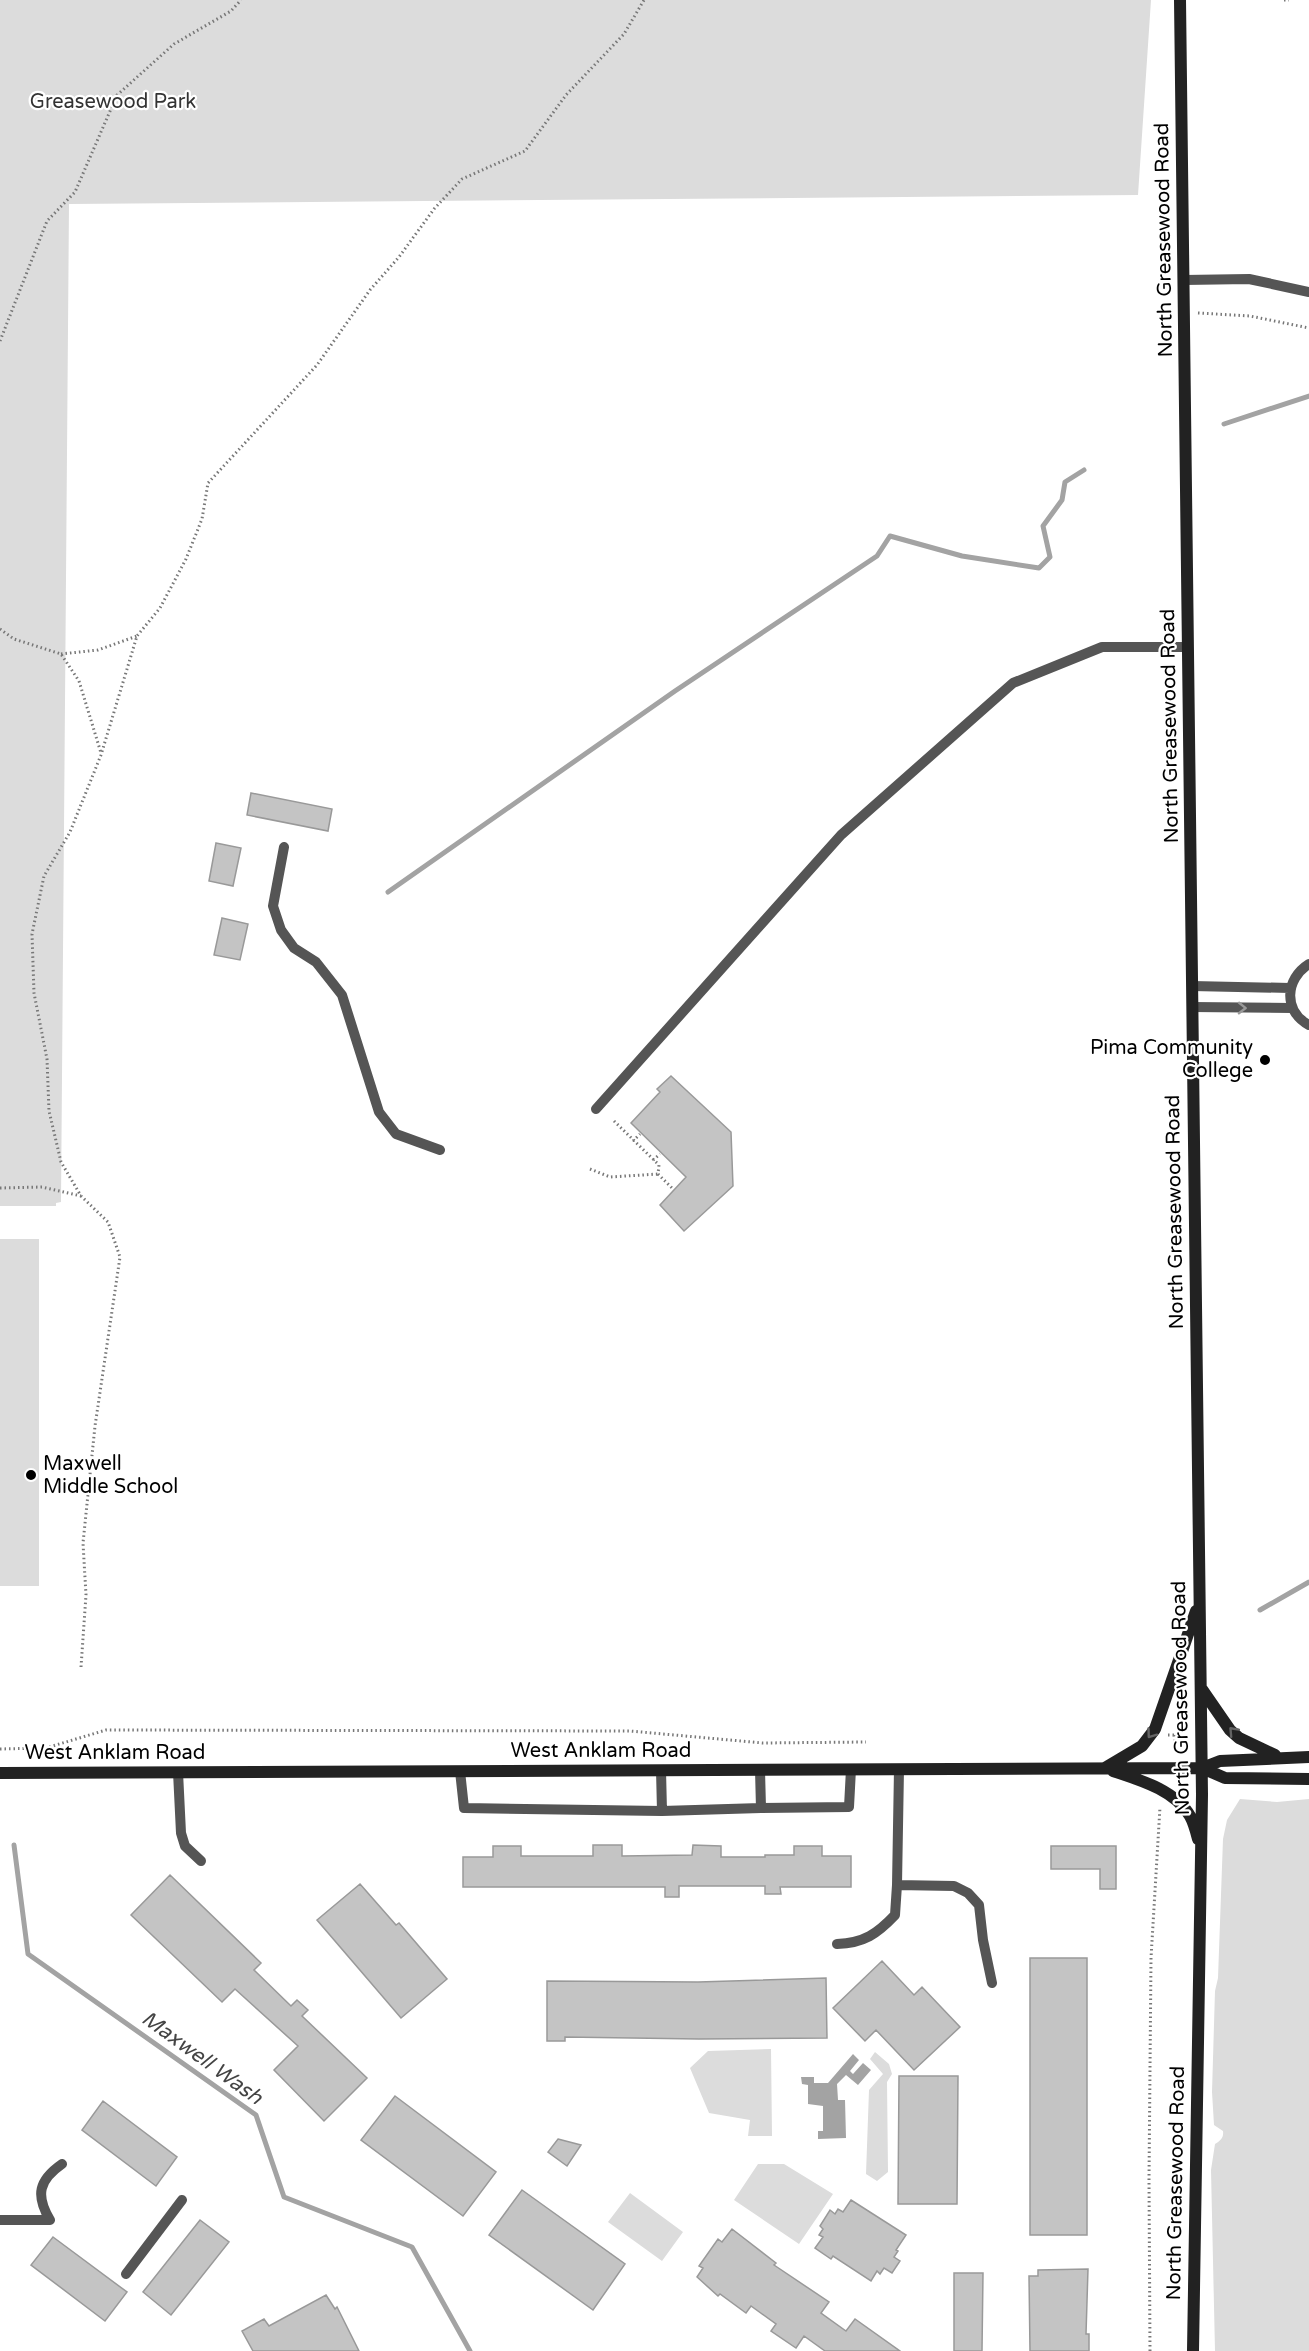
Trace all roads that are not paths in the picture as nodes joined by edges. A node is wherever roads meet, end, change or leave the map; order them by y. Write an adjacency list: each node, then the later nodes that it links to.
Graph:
1 (1180, 0): 2 (main road, North Greasewood Road)
2 (1184, 280): 3 (lane); 4 (main road, North Greasewood Road)
3 (1309, 292)
4 (1188, 647): 7 (main road, North Greasewood Road); 12 (lane)
5 (284, 847): 13 (lane)
6 (1309, 964): 8 (lane)
7 (1192, 986): 8 (lane); 9 (main road, North Greasewood Road)
8 (1290, 988): 10 (lane)
9 (1192, 1007): 10 (lane, one-way to 10); 14 (main road, North Greasewood Road)
10 (1292, 1008): 11 (lane)
11 (1309, 1025)
12 (596, 1109)
13 (440, 1150)
14 (1200, 1600): 15 (main road, North Greasewood Road); 18 (main road, one-way to 18)
15 (1201, 1687): 17 (main road, one-way to 15); 19 (main road, North Greasewood Road)
16 (1309, 1757): 17 (main road, West Anklam Road)
17 (1280, 1758): 19 (main road, West Anklam Road)
18 (1104, 1768): 19 (main road, West Anklam Road); 21 (main road, West Anklam Road); 30 (main road)
19 (1202, 1768): 27 (main road, West Anklam Road); 30 (main road, North Greasewood Road)
20 (851, 1769): 21 (main road, West Anklam Road); 23 (main road, West Anklam Road); 28 (lane)
21 (898, 1769): 32 (lane)
22 (661, 1770): 23 (main road, West Anklam Road); 24 (main road, West Anklam Road); 29 (lane)
23 (760, 1770): 28 (lane)
24 (460, 1771): 25 (main road, West Anklam Road); 29 (lane)
25 (178, 1772): 26 (main road, West Anklam Road); 31 (lane)
26 (0, 1773)
27 (1309, 1779)
28 (761, 1808): 29 (lane)
29 (662, 1811)
30 (1201, 1847): 39 (main road, North Greasewood Road)
31 (201, 1861)
32 (897, 1885): 33 (lane); 34 (lane)
33 (837, 1944)
34 (992, 1983)
35 (62, 2164): 37 (lane)
36 (182, 2200): 38 (lane)
37 (0, 2220)
38 (126, 2274)
39 (1193, 2351)

